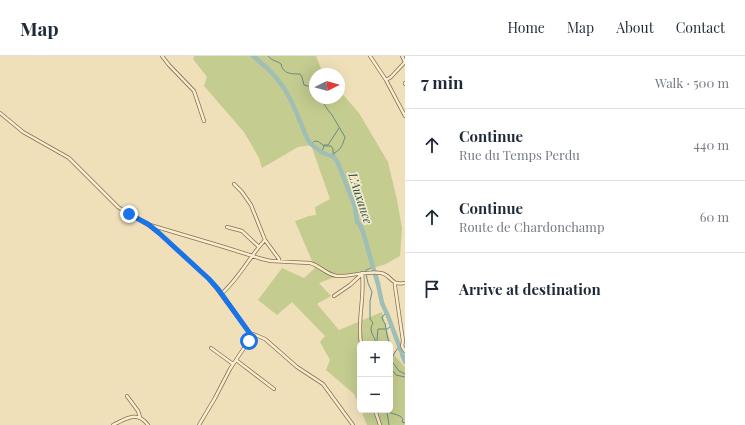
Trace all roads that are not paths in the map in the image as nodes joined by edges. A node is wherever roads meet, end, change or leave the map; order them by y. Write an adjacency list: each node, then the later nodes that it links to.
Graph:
1 (162, 56): 10 (street)
2 (370, 56): 7 (street)
3 (402, 56): 4 (street)
4 (405, 62): 5 (street)
5 (400, 67): 6 (street); 7 (street)
6 (405, 67)
7 (386, 80): 9 (street)
8 (0, 113): 12 (street)
9 (405, 116)
10 (204, 121)
11 (234, 184): 18 (street)
12 (148, 224): 14 (street); 16 (street)
13 (227, 227): 19 (street)
14 (158, 228): 15 (street); 16 (street)
15 (163, 229): 17 (street); 20 (street)
16 (159, 233): 17 (street)
17 (164, 237): 25 (street)
18 (265, 240): 19 (street); 21 (street)
19 (259, 247): 20 (street)
20 (252, 256): 21 (street); 25 (street)
21 (279, 261): 22 (street)
22 (362, 273): 23 (street); 26 (street); 28 (street)
23 (395, 283): 24 (street); 30 (street)
24 (405, 284)
25 (221, 294): 27 (street)
26 (334, 296)
27 (251, 335): 31 (street); 40 (street)
28 (360, 341)
29 (211, 348): 32 (street)
30 (405, 351)
31 (236, 360): 32 (street); 33 (street)
32 (233, 364): 39 (street)
33 (274, 390)
34 (127, 396): 36 (street)
35 (377, 413): 41 (street)
36 (140, 418): 37 (street); 38 (street)
37 (113, 425)
38 (148, 425)
39 (199, 425)
40 (353, 425)
41 (380, 425)

